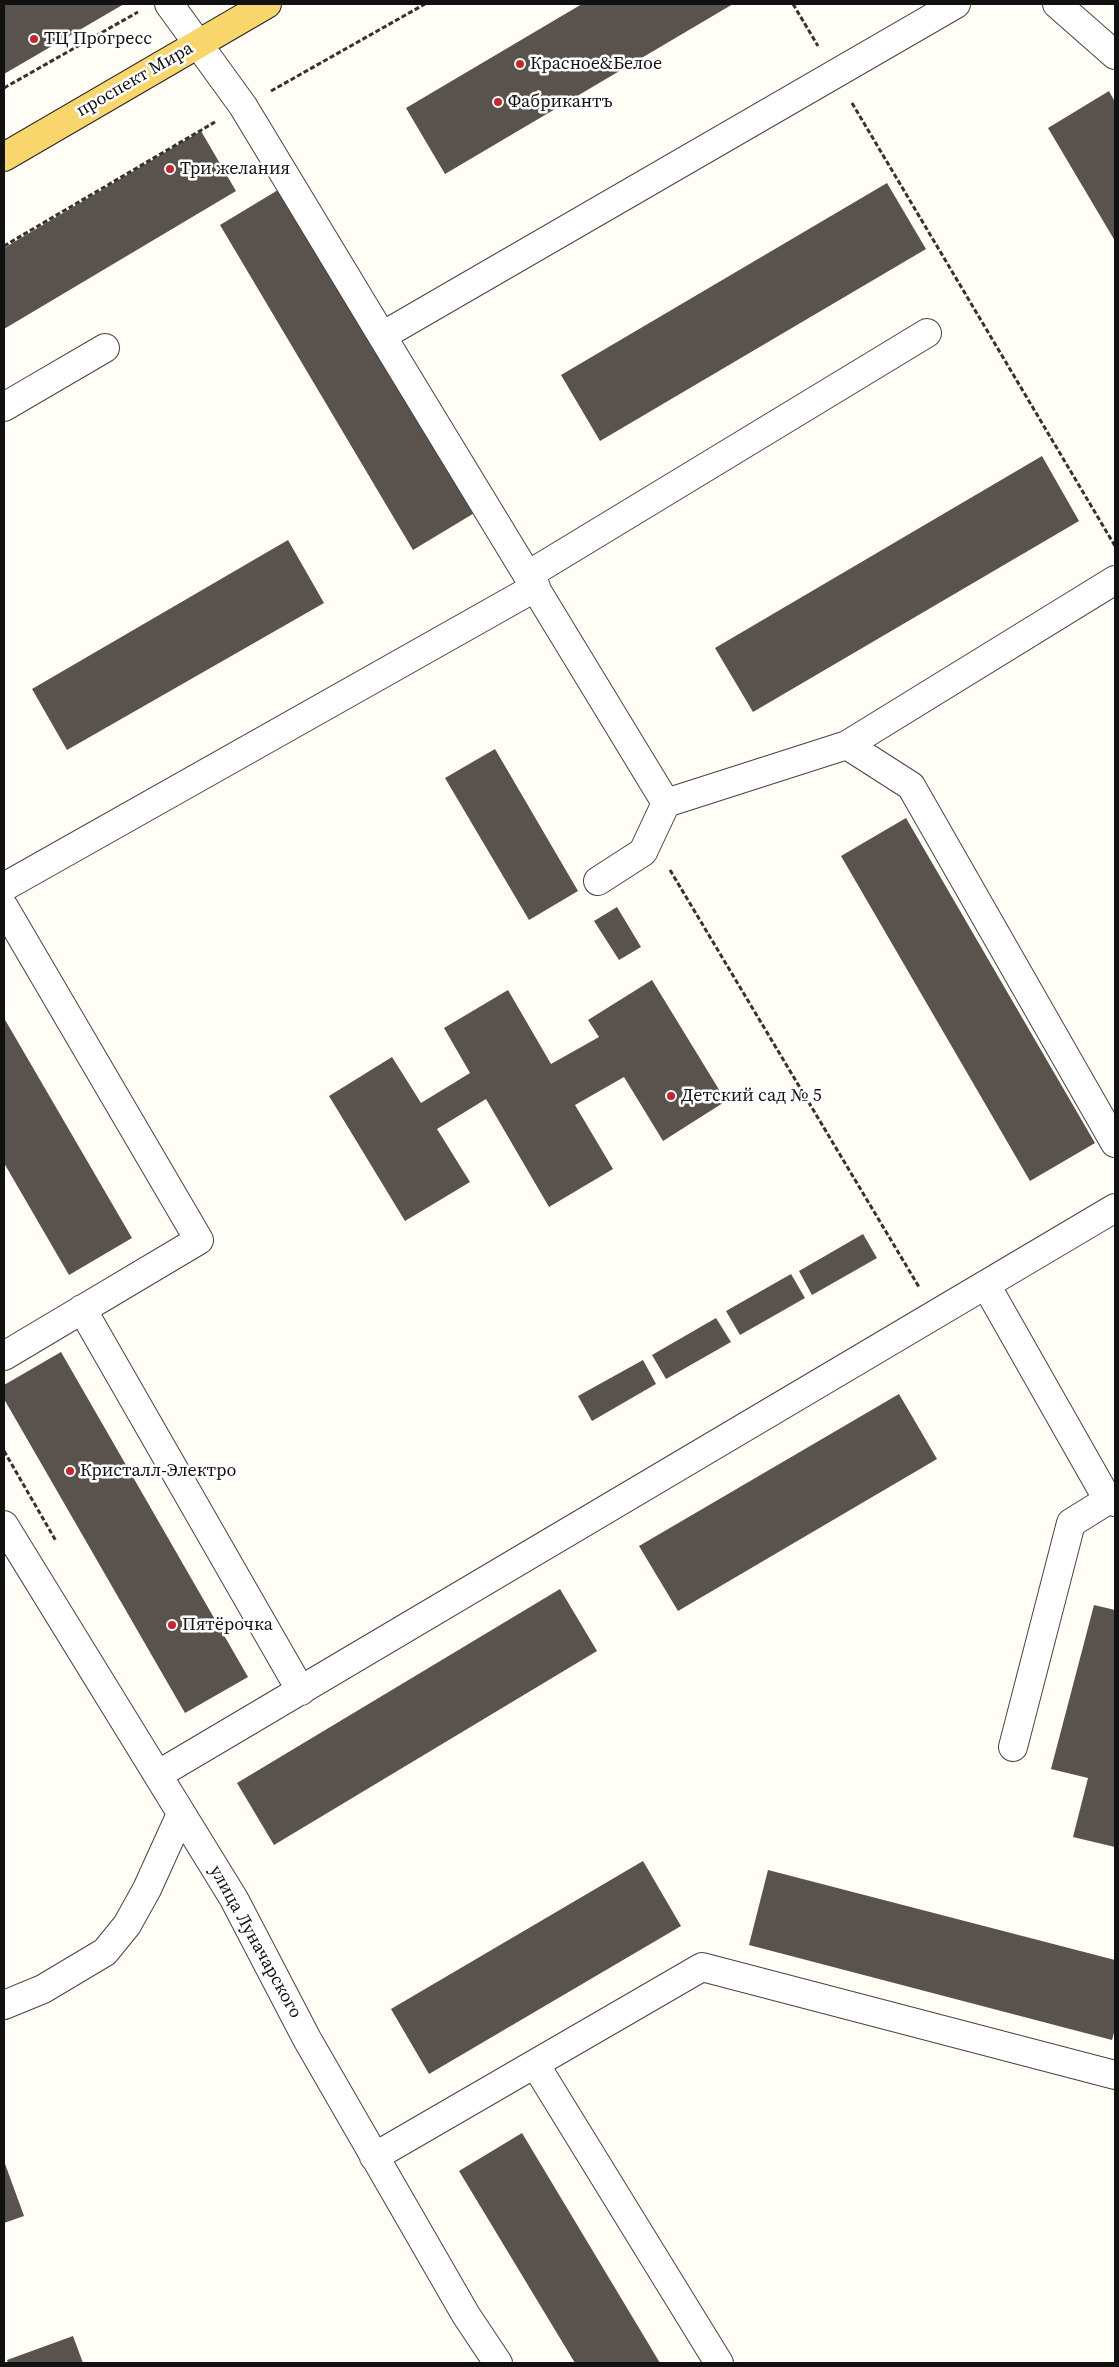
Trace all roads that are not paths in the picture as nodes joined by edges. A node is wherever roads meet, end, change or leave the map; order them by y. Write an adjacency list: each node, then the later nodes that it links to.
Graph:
1 (266, 4): 5 (main road, проспект Мира)
2 (956, 4): 9 (street)
3 (1057, 4): 6 (street)
4 (157, 6): 5 (street)
5 (198, 44): 7 (main road, проспект Мира); 9 (street)
6 (1115, 56)
7 (4, 157)
8 (927, 333): 13 (street)
9 (382, 336): 13 (street)
10 (105, 348): 11 (street)
11 (4, 407)
12 (1115, 580): 14 (street)
13 (532, 581): 15 (street); 17 (street)
14 (847, 745): 15 (street); 19 (street)
15 (666, 803): 16 (street)
16 (598, 881)
17 (4, 887)
18 (4, 907): 22 (street)
19 (1115, 1143)
20 (1115, 1208): 21 (street)
21 (986, 1285): 24 (street); 26 (street)
22 (82, 1309): 23 (street); 26 (street)
23 (4, 1356)
24 (1112, 1501): 27 (street)
25 (4, 1525): 28 (street, улица Луначарского)
26 (301, 1690): 28 (street)
27 (1013, 1748)
28 (159, 1774): 29 (street, улица Луначарского)
29 (181, 1814): 30 (street); 33 (street, улица Луначарского)
30 (4, 2006)
31 (535, 2064): 32 (street); 33 (street); 35 (street)
32 (1115, 2075)
33 (374, 2156): 34 (street, улица Луначарского)
34 (498, 2363)
35 (719, 2363)

